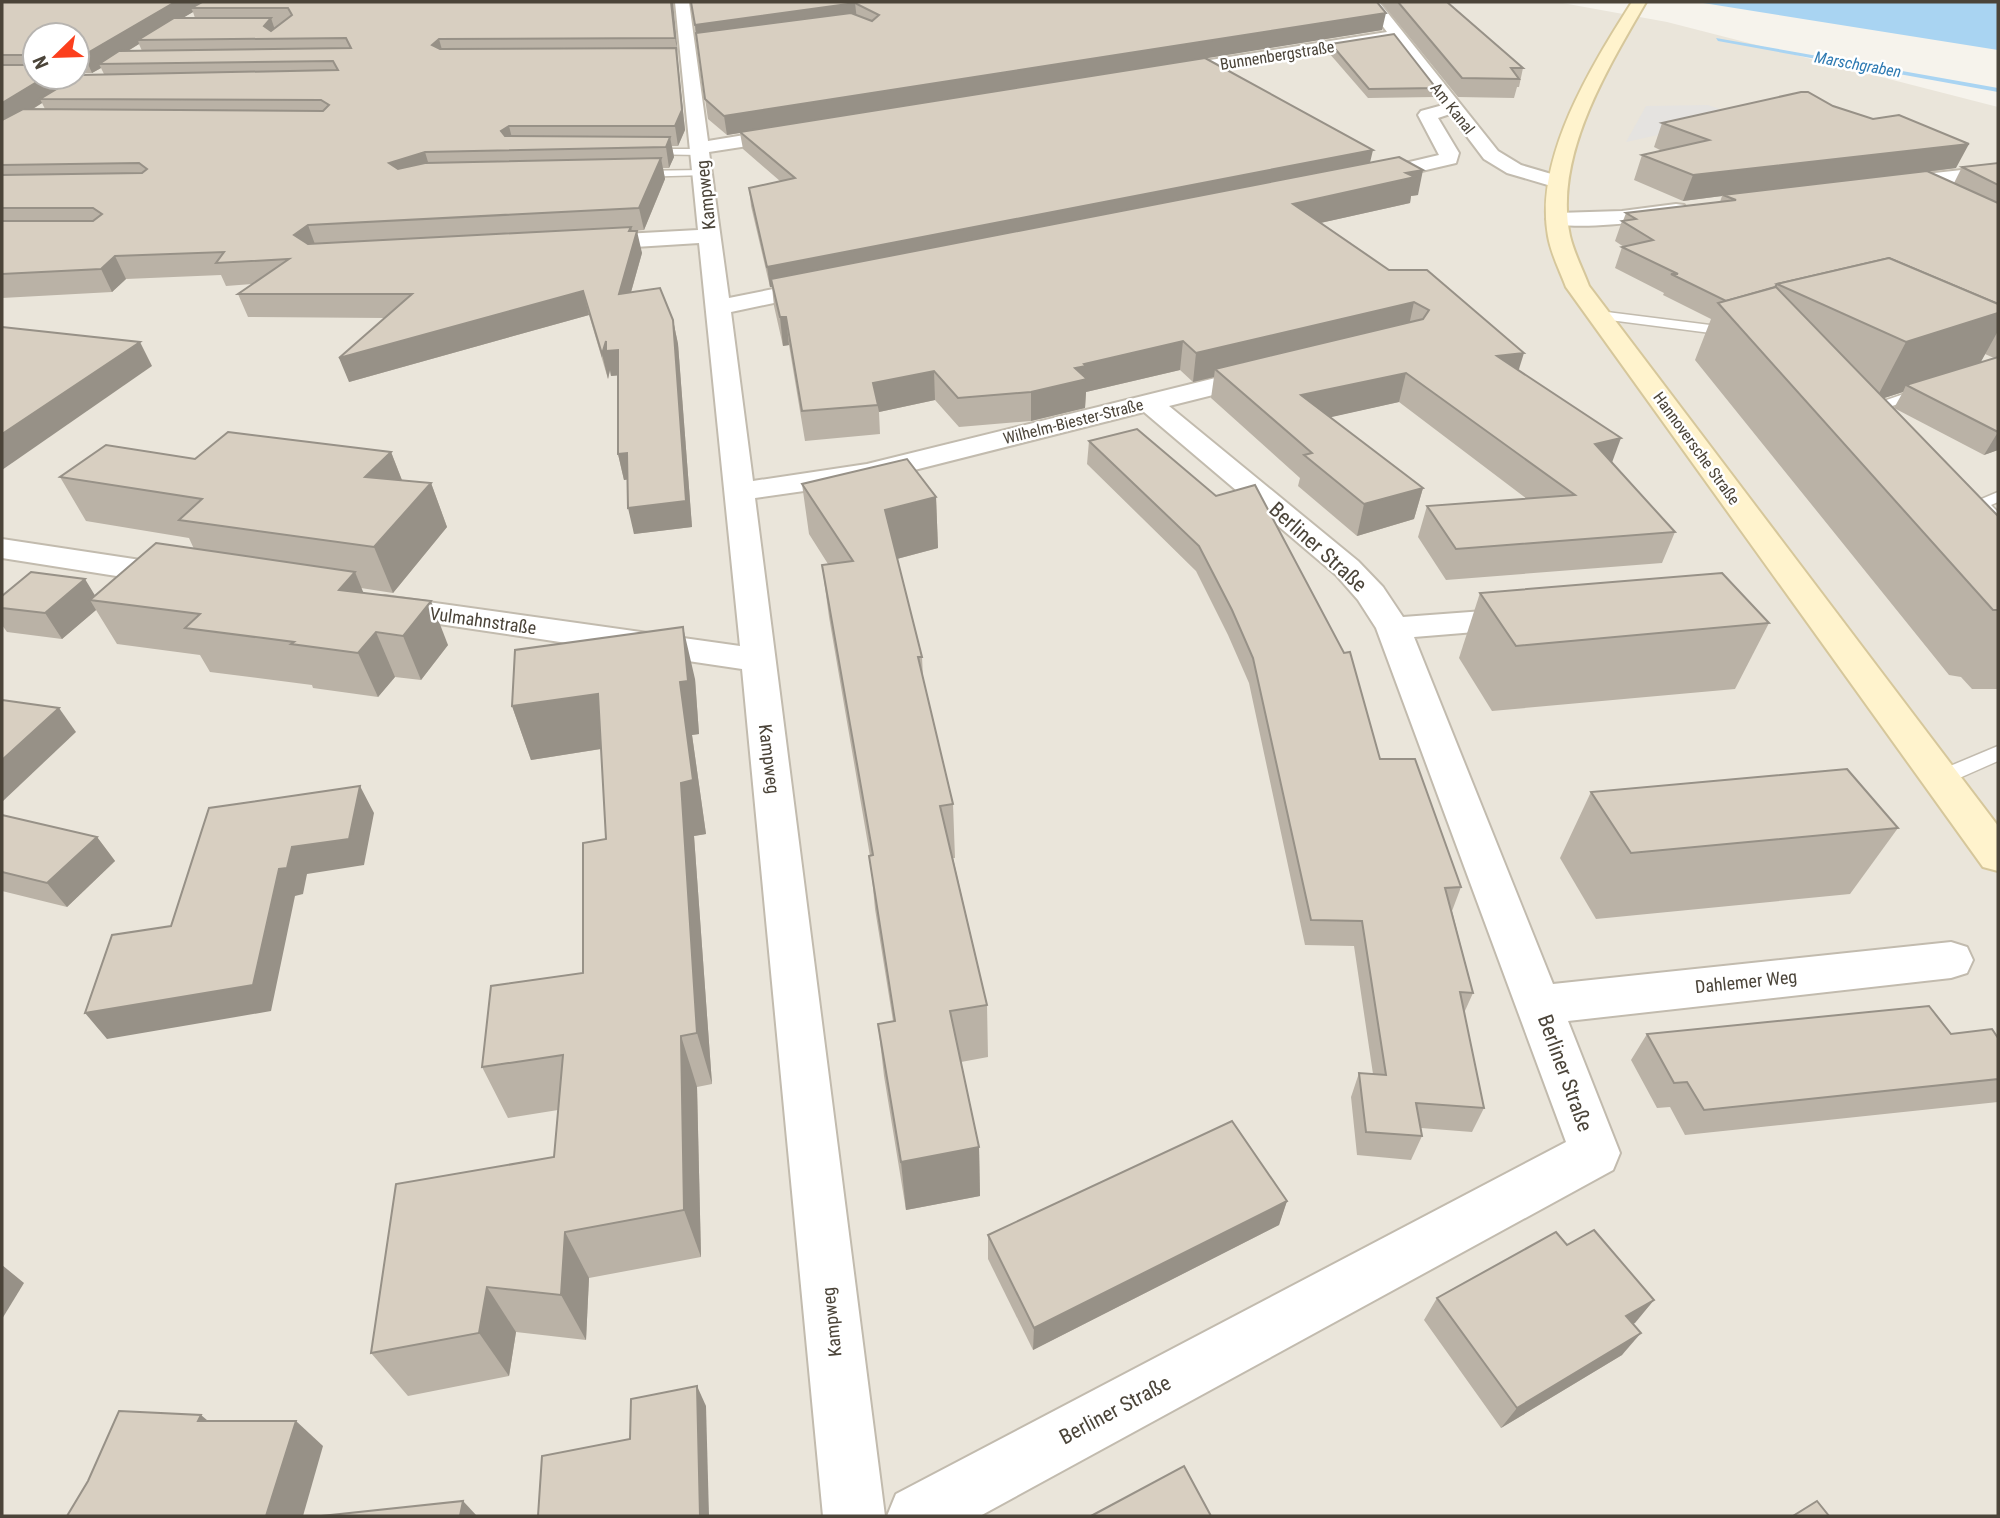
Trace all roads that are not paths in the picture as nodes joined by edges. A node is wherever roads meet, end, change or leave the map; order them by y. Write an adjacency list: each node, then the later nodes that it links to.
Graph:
1 (682, 2): 9 (street, Kampweg)
2 (1372, 2): 4 (street, Am Kanal)
3 (1639, 2): 14 (main road, Hannoversche Straße)
4 (1396, 35): 5 (street, Bunnenbergstraße); 6 (street, Am Kanal)
5 (1149, 75)
6 (1453, 108): 13 (street); 14 (street, Am Kanal)
7 (810, 130): 9 (street)
8 (634, 152): 9 (lane)
9 (702, 158): 11 (lane); 19 (street, Kampweg)
10 (1998, 172): 12 (street)
11 (621, 175)
12 (1918, 180): 15 (street); 16 (street)
13 (1347, 182)
14 (1558, 182): 18 (main road, Hannoversche Straße)
15 (1864, 187)
16 (1953, 197)
17 (1702, 207): 18 (street)
18 (1557, 219): 23 (main road, Hannoversche Straße)
19 (710, 236): 20 (street); 22 (street, Kampweg)
20 (560, 244)
21 (842, 283): 22 (street)
22 (720, 307): 29 (street, Kampweg)
23 (1599, 315): 24 (lane); 39 (main road, Hannoversche Straße)
24 (1749, 334)
25 (1284, 369): 27 (street, Wilhelm-Biester-Straße)
26 (1945, 384): 28 (lane)
27 (1149, 402): 29 (street, Wilhelm-Biester-Straße); 36 (street, Berliner Straße)
28 (1907, 432)
29 (737, 492): 37 (street, Kampweg)
30 (1998, 497): 31 (lane)
31 (1998, 521)
32 (2, 548): 33 (street)
33 (214, 581)
34 (360, 603): 37 (street, Vulmahnstraße)
35 (1555, 616): 36 (street)
36 (1393, 628): 42 (street, Berliner Straße)
37 (757, 660): 43 (street, Kampweg)
38 (1998, 753): 39 (lane)
39 (1939, 779): 40 (main road, Hannoversche Straße)
40 (1998, 856)
41 (1951, 960): 42 (street, Dahlemer Weg)
42 (1540, 1004): 44 (street, Berliner Straße)
43 (853, 1516)
44 (918, 1516)

